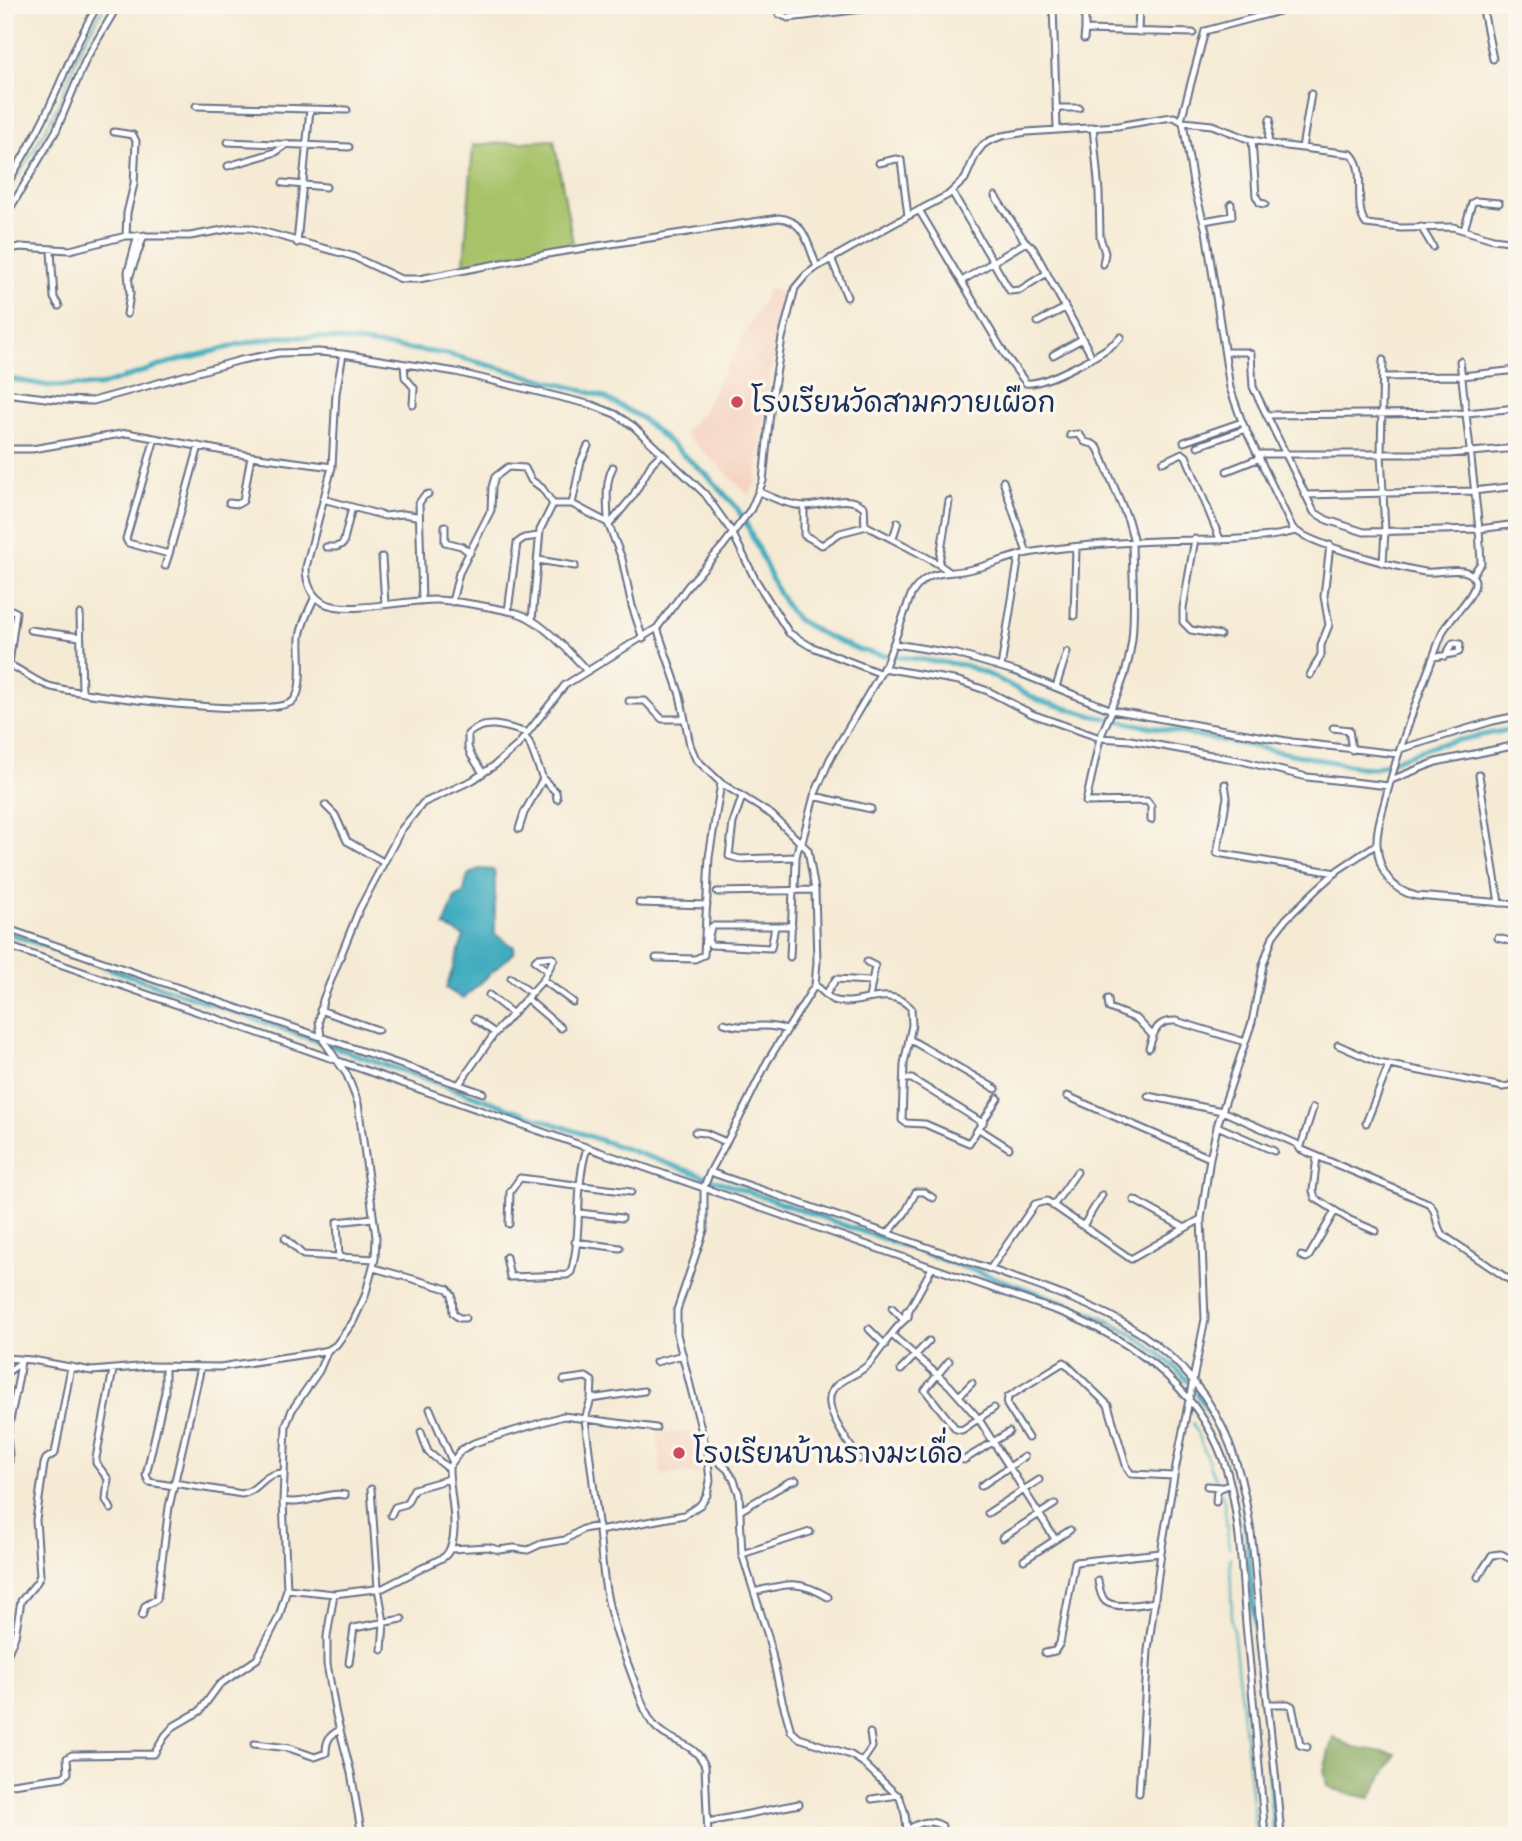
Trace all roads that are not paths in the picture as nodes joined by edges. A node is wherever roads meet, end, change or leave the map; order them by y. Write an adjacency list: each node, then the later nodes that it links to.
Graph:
1 (98, 5): 39 (street)
2 (118, 5): 48 (street)
3 (776, 5): 11 (street)
4 (898, 5): 10 (street)
5 (1053, 5): 19 (street)
6 (1085, 5): 12 (street)
7 (1139, 5): 13 (street)
8 (1302, 5): 24 (street)
9 (1482, 5): 16 (street)
10 (880, 6): 11 (street)
11 (854, 7)
12 (1085, 30): 13 (street); 15 (street)
13 (1138, 32): 14 (street)
14 (1194, 33)
15 (1084, 39)
16 (1493, 59)
17 (1311, 94): 34 (street)
18 (196, 106): 21 (street)
19 (1055, 108): 20 (street); 26 (street)
20 (1079, 108)
21 (310, 109): 22 (street); 32 (street)
22 (347, 110)
23 (1270, 119): 30 (street)
24 (1182, 121): 25 (street); 28 (street); 49 (street)
25 (1093, 127): 26 (street); 62 (street)
26 (1057, 129): 41 (street)
27 (114, 132): 53 (street)
28 (1252, 140): 30 (street); 45 (street)
29 (228, 142): 31 (street)
30 (1268, 143): 34 (street)
31 (287, 144): 32 (street); 36 (street)
32 (307, 145): 33 (street); 38 (street)
33 (349, 147)
34 (1302, 148): 50 (street)
35 (879, 163): 47 (street)
36 (228, 166)
37 (283, 183): 38 (street)
38 (303, 186): 40 (street); 56 (street)
39 (5, 187)
40 (326, 187)
41 (952, 192): 46 (street); 61 (street)
42 (995, 196): 54 (street)
43 (1499, 203): 51 (street)
44 (1231, 204): 49 (street)
45 (1265, 204)
46 (919, 210): 47 (street); 71 (street)
47 (908, 216): 60 (street)
48 (5, 217)
49 (1204, 221): 73 (street)
50 (1421, 227): 51 (street); 57 (street)
51 (1464, 230): 55 (street)
52 (141, 235): 53 (street); 56 (street); 69 (street)
53 (126, 236): 59 (street)
54 (1026, 242): 61 (street); 64 (street)
55 (1517, 242)
56 (297, 243): 63 (street)
57 (1433, 247)
58 (5, 250): 59 (street)
59 (51, 250): 67 (street)
60 (831, 258): 63 (street); 66 (street)
61 (991, 262): 64 (street); 65 (street)
62 (1103, 264)
63 (817, 267): 113 (street)
64 (1047, 273): 68 (street)
65 (965, 279)
66 (846, 297)
67 (60, 306)
68 (1065, 308): 70 (street); 72 (street)
69 (127, 314)
70 (1038, 322)
71 (1121, 337)
72 (1082, 339): 74 (street); 76 (street)
73 (1225, 352): 88 (street); 89 (street)
74 (1090, 353)
75 (343, 354): 79 (street); 83 (street); 106 (street)
76 (1053, 355)
77 (1383, 360): 82 (street)
78 (1460, 361): 81 (street)
79 (404, 364): 84 (street); 99 (street)
80 (1517, 370): 81 (street)
81 (1462, 376): 82 (street); 87 (street)
82 (1383, 377): 86 (street)
83 (5, 393)
84 (413, 405)
85 (1517, 408): 87 (street)
86 (1382, 412): 87 (street); 88 (street); 101 (street)
87 (1467, 412): 100 (street)
88 (1266, 415): 102 (street)
89 (1242, 422): 90 (street); 93 (street)
90 (1246, 429): 96 (street); 104 (street)
91 (1070, 435): 138 (street)
92 (155, 438): 94 (street); 98 (street); 143 (street)
93 (1184, 442)
94 (199, 446): 103 (street); 143 (street)
95 (588, 446): 121 (street)
96 (1198, 446)
97 (1517, 448): 100 (street)
98 (5, 449)
99 (662, 453): 126 (street); 131 (street)
100 (1471, 453): 101 (street); 112 (street)
101 (1381, 454): 102 (street); 114 (street)
102 (1287, 455): 104 (street); 116 (street)
103 (251, 456): 106 (street); 119 (street)
104 (1259, 456): 108 (street); 132 (street)
105 (1163, 461): 137 (street)
106 (332, 467): 117 (street)
107 (613, 467): 126 (street)
108 (1227, 471)
109 (1003, 481): 144 (street)
110 (1517, 486): 112 (street)
111 (1202, 489): 137 (street)
112 (1473, 491): 114 (street); 130 (street)
113 (760, 492): 122 (street); 131 (street)
114 (1382, 493): 116 (street); 133 (street)
115 (428, 494): 155 (street)
116 (1305, 495): 133 (street)
117 (323, 499): 123 (street); 154 (street)
118 (949, 501): 148 (street)
119 (229, 503)
120 (553, 503): 121 (street); 134 (street); 142 (street)
121 (572, 504): 126 (street)
122 (804, 506): 129 (street); 129 (street)
123 (352, 507): 124 (street); 140 (street)
124 (416, 516)
125 (898, 522): 135 (street)
126 (608, 524): 167 (street)
127 (1517, 524): 130 (street)
128 (445, 526): 142 (street)
129 (867, 526): 135 (street)
130 (1479, 529): 133 (street); 153 (street)
131 (734, 531): 163 (street); 174 (street)
132 (1296, 531): 137 (street); 139 (street)
133 (1385, 531): 149 (street)
134 (539, 537): 147 (street); 159 (street)
135 (893, 538): 148 (street)
136 (1195, 539): 137 (street); 138 (street); 165 (street)
137 (1222, 539)
138 (1133, 542): 141 (street); 180 (street)
139 (1330, 545): 149 (street); 176 (street)
140 (326, 547)
141 (1076, 548): 144 (street); 161 (street)
142 (470, 553): 156 (street)
143 (169, 554): 150 (street)
144 (1027, 554): 145 (street)
145 (1019, 556): 152 (street); 173 (street)
146 (382, 557): 157 (street)
147 (538, 560): 151 (street); 162 (street)
148 (939, 563): 152 (street)
149 (1383, 563): 153 (street)
150 (165, 566)
151 (575, 566)
152 (949, 572): 168 (street)
153 (1472, 575): 171 (street)
154 (315, 597): 157 (street); 178 (street)
155 (422, 601): 156 (street); 157 (street)
156 (452, 602): 159 (street)
157 (385, 604)
158 (5, 607): 172 (street)
159 (508, 611): 162 (street)
160 (80, 614): 166 (street)
161 (1074, 616)
162 (532, 620): 175 (street)
163 (657, 628): 167 (street); 182 (street)
164 (30, 630): 166 (street)
165 (1220, 635)
166 (80, 637): 178 (street)
167 (643, 639): 175 (street)
168 (893, 647): 173 (street); 174 (street)
169 (1066, 652): 177 (street)
170 (1446, 656): 171 (street)
171 (1433, 657): 188 (street)
172 (7, 663): 178 (street)
173 (1001, 667): 177 (street)
174 (883, 669): 185 (street); 195 (street)
175 (587, 671): 184 (street)
176 (1310, 675)
177 (1056, 687): 180 (street)
178 (82, 692)
179 (629, 701): 182 (street)
180 (1111, 711): 185 (street); 187 (street)
181 (1517, 716): 188 (street)
182 (684, 719): 193 (street)
183 (1333, 728): 187 (street)
184 (526, 735): 189 (street); 189 (street); 191 (street)
185 (1101, 736): 192 (street); 200 (street)
186 (1517, 745): 192 (street)
187 (1352, 750): 188 (street)
188 (1398, 754): 192 (street)
189 (483, 773): 205 (street)
190 (1479, 775): 211 (street)
191 (543, 779): 197 (street); 201 (street)
192 (1391, 780): 203 (street)
193 (721, 783): 196 (street); 213 (street)
194 (1225, 784): 206 (street)
195 (814, 796): 199 (street); 202 (street)
196 (743, 797): 202 (street); 204 (street)
197 (557, 799)
198 (325, 806): 205 (street)
199 (871, 809)
200 (1151, 820)
201 (519, 829)
202 (801, 841): 204 (street); 207 (street)
203 (1377, 844): 206 (street); 211 (street)
204 (796, 857): 208 (street)
205 (383, 862): 234 (street)
206 (1336, 873): 245 (street)
207 (815, 890): 208 (street); 227 (street)
208 (794, 891): 209 (street); 215 (street)
209 (717, 892)
210 (639, 902): 213 (street)
211 (1499, 903): 212 (street)
212 (1517, 904)
213 (706, 905): 221 (street)
214 (775, 926): 214 (street); 215 (street)
215 (792, 926): 220 (street)
216 (5, 928): 243 (street)
217 (1498, 938): 218 (street)
218 (1517, 943)
219 (5, 945): 248 (street)
220 (790, 957)
221 (656, 958)
222 (867, 962): 231 (street)
223 (548, 971): 225 (street)
224 (511, 978): 230 (street)
225 (543, 980): 230 (street); 233 (street)
226 (868, 981): 228 (street)
227 (815, 985): 228 (street); 240 (street)
228 (826, 993): 231 (street)
229 (489, 995): 235 (street)
230 (529, 996): 235 (street); 238 (street)
231 (869, 998): 244 (street)
232 (1108, 999): 242 (street)
233 (573, 1002)
234 (320, 1010): 239 (street); 243 (street)
235 (513, 1014): 241 (street)
236 (475, 1019): 241 (street)
237 (724, 1023): 240 (street)
238 (561, 1028)
239 (378, 1030)
240 (786, 1030): 266 (street)
241 (495, 1033): 253 (street)
242 (1153, 1036): 245 (street); 247 (street)
243 (322, 1039): 248 (street); 250 (street)
244 (909, 1039): 252 (street); 254 (street)
245 (1245, 1042): 261 (street)
246 (1338, 1045): 249 (street)
247 (1149, 1048)
248 (334, 1058): 256 (street); 284 (street)
249 (1389, 1065): 251 (street); 262 (street)
250 (441, 1077): 253 (street); 256 (street)
251 (1517, 1077)
252 (904, 1079): 263 (street); 263 (street)
253 (459, 1084): 255 (street)
254 (996, 1089)
255 (484, 1093)
256 (435, 1094): 267 (street)
257 (1067, 1096): 272 (street)
258 (1148, 1096): 261 (street)
259 (998, 1098): 263 (street)
260 (1313, 1108): 269 (street)
261 (1222, 1111): 264 (street); 269 (street)
262 (1366, 1123)
263 (981, 1126): 268 (street)
264 (1217, 1126): 270 (street); 272 (street)
265 (695, 1132): 266 (street)
266 (726, 1142): 274 (street)
267 (587, 1148): 275 (street); 276 (street)
268 (1009, 1148)
269 (1300, 1149): 271 (street)
270 (1274, 1151)
271 (1317, 1156): 282 (street); 302 (street)
272 (1209, 1158): 286 (street)
273 (1077, 1171): 281 (street)
274 (710, 1172): 276 (street); 291 (street)
275 (579, 1186): 277 (street); 283 (street); 287 (street)
276 (704, 1187): 300 (street); 311 (street)
277 (631, 1192)
278 (1102, 1195): 288 (street)
279 (933, 1198): 291 (street)
280 (1134, 1200): 289 (street)
281 (1053, 1206): 288 (street); 301 (street)
282 (1335, 1211): 290 (street); 296 (street)
283 (579, 1213): 285 (street); 293 (street)
284 (373, 1218): 297 (street); 298 (street)
285 (622, 1218)
286 (1201, 1219): 289 (street); 325 (street)
287 (509, 1224)
288 (1083, 1226): 289 (street)
289 (1185, 1228)
290 (1376, 1231)
291 (888, 1233): 301 (street)
292 (285, 1238): 297 (street)
293 (575, 1242): 294 (street); 295 (street)
294 (620, 1248)
295 (506, 1256)
296 (1301, 1256)
297 (339, 1258): 298 (street)
298 (375, 1259): 299 (street)
299 (374, 1268): 304 (street); 310 (street)
300 (932, 1268): 305 (street); 329 (street)
301 (990, 1269): 325 (street)
302 (1517, 1285)
303 (892, 1308): 305 (street)
304 (465, 1318)
305 (905, 1319): 307 (street)
306 (869, 1329): 309 (street)
307 (893, 1336): 309 (street); 312 (street)
308 (929, 1341): 312 (street)
309 (885, 1345): 342 (street)
310 (328, 1350): 319 (street); 347 (street)
311 (683, 1355): 316 (street); 340 (street)
312 (915, 1355): 321 (street); 323 (street)
313 (5, 1358): 314 (street)
314 (21, 1361): 318 (street); 322 (street); 348 (street)
315 (949, 1361): 323 (street)
316 (656, 1362)
317 (165, 1366): 319 (street); 320 (street); 353 (street)
318 (71, 1367): 320 (street); 392 (street)
319 (201, 1367): 353 (street)
320 (113, 1370): 364 (street)
321 (901, 1370)
322 (5, 1374)
323 (938, 1375): 328 (street); 333 (street)
324 (564, 1380): 330 (street)
325 (1193, 1381): 329 (street); 394 (street)
326 (972, 1383): 328 (street)
327 (644, 1391): 330 (street)
328 (959, 1396): 333 (street)
329 (1189, 1398): 349 (street); 354 (street)
330 (591, 1399): 334 (street)
331 (994, 1408): 333 (street)
332 (430, 1409): 344 (street)
333 (978, 1418): 339 (street)
334 (585, 1419): 335 (street); 344 (street); 369 (street)
335 (656, 1428)
336 (421, 1432): 346 (street)
337 (1009, 1432): 339 (street)
338 (1028, 1438): 349 (street)
339 (993, 1442): 343 (street); 345 (street)
340 (707, 1452): 365 (street); 369 (street)
341 (1024, 1457): 345 (street)
342 (859, 1459)
343 (964, 1460)
344 (452, 1461): 346 (street)
345 (1008, 1467): 355 (street); 359 (street)
346 (449, 1469): 350 (street)
347 (284, 1473): 353 (street); 361 (street)
348 (5, 1475)
349 (1174, 1476): 375 (street)
350 (449, 1479): 368 (street); 374 (street)
351 (796, 1480): 365 (street)
352 (1039, 1480): 359 (street)
353 (174, 1484): 387 (street)
354 (1230, 1485): 357 (street); 410 (street)
355 (981, 1486)
356 (1207, 1486): 357 (street)
357 (1221, 1487): 362 (street)
358 (371, 1489): 381 (street)
359 (1023, 1490): 366 (street); 367 (street)
360 (345, 1495): 361 (street)
361 (283, 1501): 382 (street)
362 (1216, 1502)
363 (1055, 1504): 367 (street)
364 (111, 1509)
365 (741, 1510): 376 (street)
366 (988, 1513)
367 (1039, 1514): 372 (street); 373 (street)
368 (391, 1515)
369 (599, 1528): 374 (street); 405 (street)
370 (1070, 1530): 373 (street)
371 (810, 1532): 376 (street)
372 (1002, 1538)
373 (1055, 1539): 377 (street)
374 (451, 1549): 381 (street)
375 (1161, 1553): 386 (street); 391 (street)
376 (742, 1554): 383 (street)
377 (1024, 1560)
378 (1517, 1562): 379 (street)
379 (1478, 1577)
380 (1098, 1581): 386 (street)
381 (378, 1588): 384 (street); 389 (street)
382 (286, 1589): 384 (street); 400 (street)
383 (754, 1592): 385 (street); 399 (street)
384 (334, 1594): 395 (street)
385 (828, 1597)
386 (1155, 1602): 401 (street)
387 (142, 1616)
388 (402, 1619): 389 (street)
389 (384, 1622): 390 (street); 393 (street)
390 (382, 1650)
391 (1045, 1653)
392 (5, 1660)
393 (349, 1663)
394 (1267, 1704): 398 (street); 411 (street)
395 (340, 1730): 397 (street); 408 (street)
396 (870, 1733): 399 (street)
397 (254, 1744)
398 (1307, 1747)
399 (862, 1762): 402 (street)
400 (5, 1785)
401 (1139, 1793)
402 (898, 1795): 403 (street); 407 (street)
403 (872, 1799)
404 (799, 1804): 405 (street)
405 (708, 1822): 409 (street)
406 (942, 1826): 407 (street)
407 (908, 1833)
408 (362, 1836)
409 (708, 1836)
410 (1265, 1836)
411 (1281, 1836)

